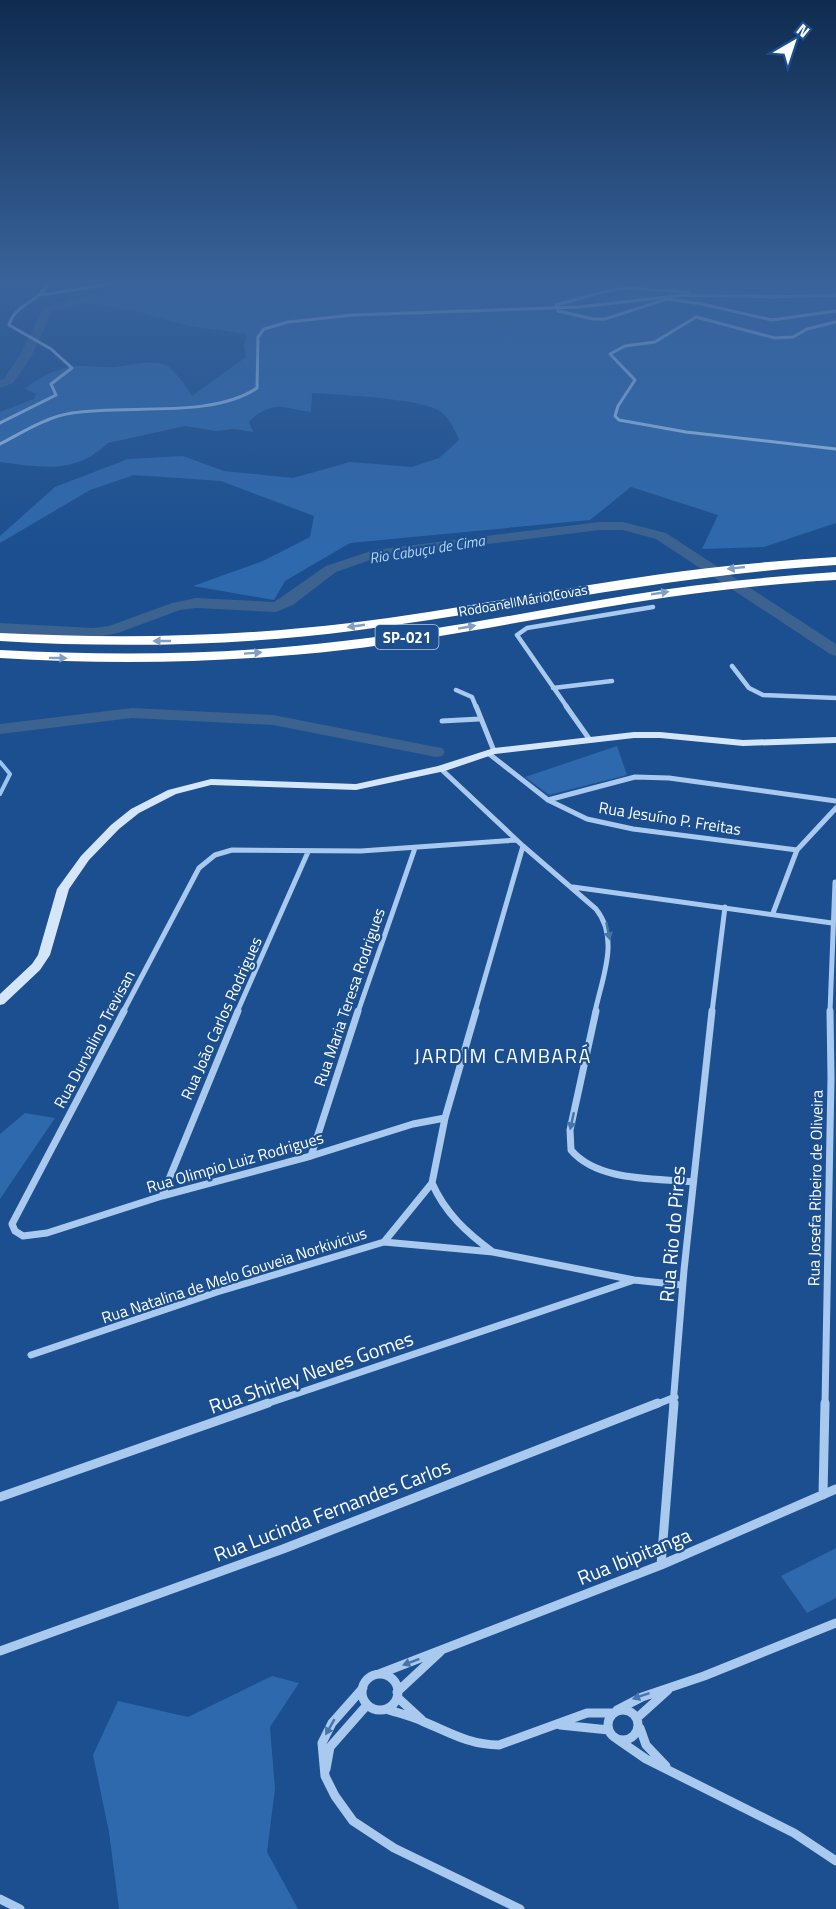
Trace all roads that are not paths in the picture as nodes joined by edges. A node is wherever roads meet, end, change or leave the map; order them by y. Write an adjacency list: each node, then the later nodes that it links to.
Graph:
1 (66, 373): 4 (street)
2 (258, 373): 5 (street)
3 (628, 373): 6 (street)
4 (0, 423)
5 (0, 444)
6 (836, 449)
7 (836, 561): 10 (highway, Rodoanel Mário Covas / SP-021, one-way to 10)
8 (836, 576): 11 (highway, Rodoanel Mário Covas / SP-021, one-way to 8)
9 (653, 607): 14 (street)
10 (0, 636)
11 (0, 654)
12 (732, 666): 16 (street)
13 (612, 681): 14 (street)
14 (552, 688): 19 (street)
15 (456, 690): 17 (street, Rua Jesuíno P. Freitas)
16 (836, 698)
17 (479, 719): 18 (street); 21 (street, Rua Jesuíno P. Freitas)
18 (442, 721)
19 (590, 740): 20 (main road); 21 (main road)
20 (836, 740)
21 (491, 752): 22 (main road); 23 (street, Rua Jesuíno P. Freitas)
22 (441, 769): 26 (street); 36 (main road)
23 (548, 800): 24 (street); 29 (street, Rua Jesuíno P. Freitas)
24 (836, 801)
25 (836, 808): 29 (street)
26 (516, 840): 27 (street); 28 (street)
27 (523, 846): 32 (street); 37 (street, Rua Natalina de Melo Gouveia Norkivicius)
28 (415, 848): 30 (street); 38 (street, Rua Maria Teresa Rodrigues)
29 (797, 850): 34 (street)
30 (308, 852): 41 (street, Rua João Carlos Rodrigues); 42 (street, Rua Durvalino Trevisan)
31 (835, 882): 35 (street, Rua Josefa Ribeiro de Oliveira)
32 (572, 887): 33 (street); 39 (street, one-way to 39)
33 (725, 907): 34 (street); 39 (street, Rua Rio do Pires)
34 (773, 913): 35 (street)
35 (832, 923): 50 (street, Rua Josefa Ribeiro de Oliveira)
36 (0, 1001)
37 (445, 1118): 38 (street, Rua Olimpio Luiz Rodrigues); 40 (street, Rua Natalina de Melo Gouveia Norkivicius)
38 (311, 1156): 41 (street, Rua Olimpio Luiz Rodrigues)
39 (693, 1182): 46 (street, Rua Rio do Pires)
40 (432, 1183): 43 (street, Rua Natalina de Melo Gouveia Norkivicius); 44 (street)
41 (162, 1196): 42 (street, Rua Olimpio Luiz Rodrigues)
42 (34, 1236)
43 (384, 1242): 44 (street); 47 (street, Rua Natalina de Melo Gouveia Norkivicius)
44 (493, 1252): 45 (street)
45 (634, 1280): 46 (street); 51 (street, Rua Shirley Neves Gomes)
46 (682, 1285): 48 (street, Rua Rio do Pires)
47 (31, 1355)
48 (675, 1397): 52 (street, Rua Rio do Pires); 55 (street, Rua Lucinda Fernandes Carlos)
49 (836, 1489): 50 (street, Rua Ibipitanga)
50 (822, 1495): 52 (street, Rua Ibipitanga)
51 (0, 1497)
52 (661, 1565): 54 (street, Rua Ibipitanga)
53 (836, 1623): 58 (street)
54 (442, 1650): 56 (street, Rua Ibipitanga, one-way to 56); 59 (street, Rua Ibipitanga)
55 (0, 1651)
56 (379, 1674): 57 (street); 59 (street)
57 (363, 1688): 60 (street); 69 (street, one-way to 69)
58 (669, 1689): 62 (street, one-way to 62); 64 (street)
59 (397, 1694): 61 (street); 63 (street)
60 (367, 1705): 61 (street); 69 (street)
61 (386, 1709): 63 (street)
62 (615, 1711): 64 (street); 65 (street); 66 (street)
63 (424, 1722): 65 (street)
64 (638, 1722): 67 (street); 68 (street)
65 (557, 1725): 66 (street)
66 (609, 1730): 67 (street)
67 (617, 1739): 68 (street)
68 (668, 1768): 70 (street)
69 (325, 1776): 73 (street)
70 (836, 1861)
71 (0, 1899): 72 (street)
72 (20, 1909)
73 (520, 1909)

